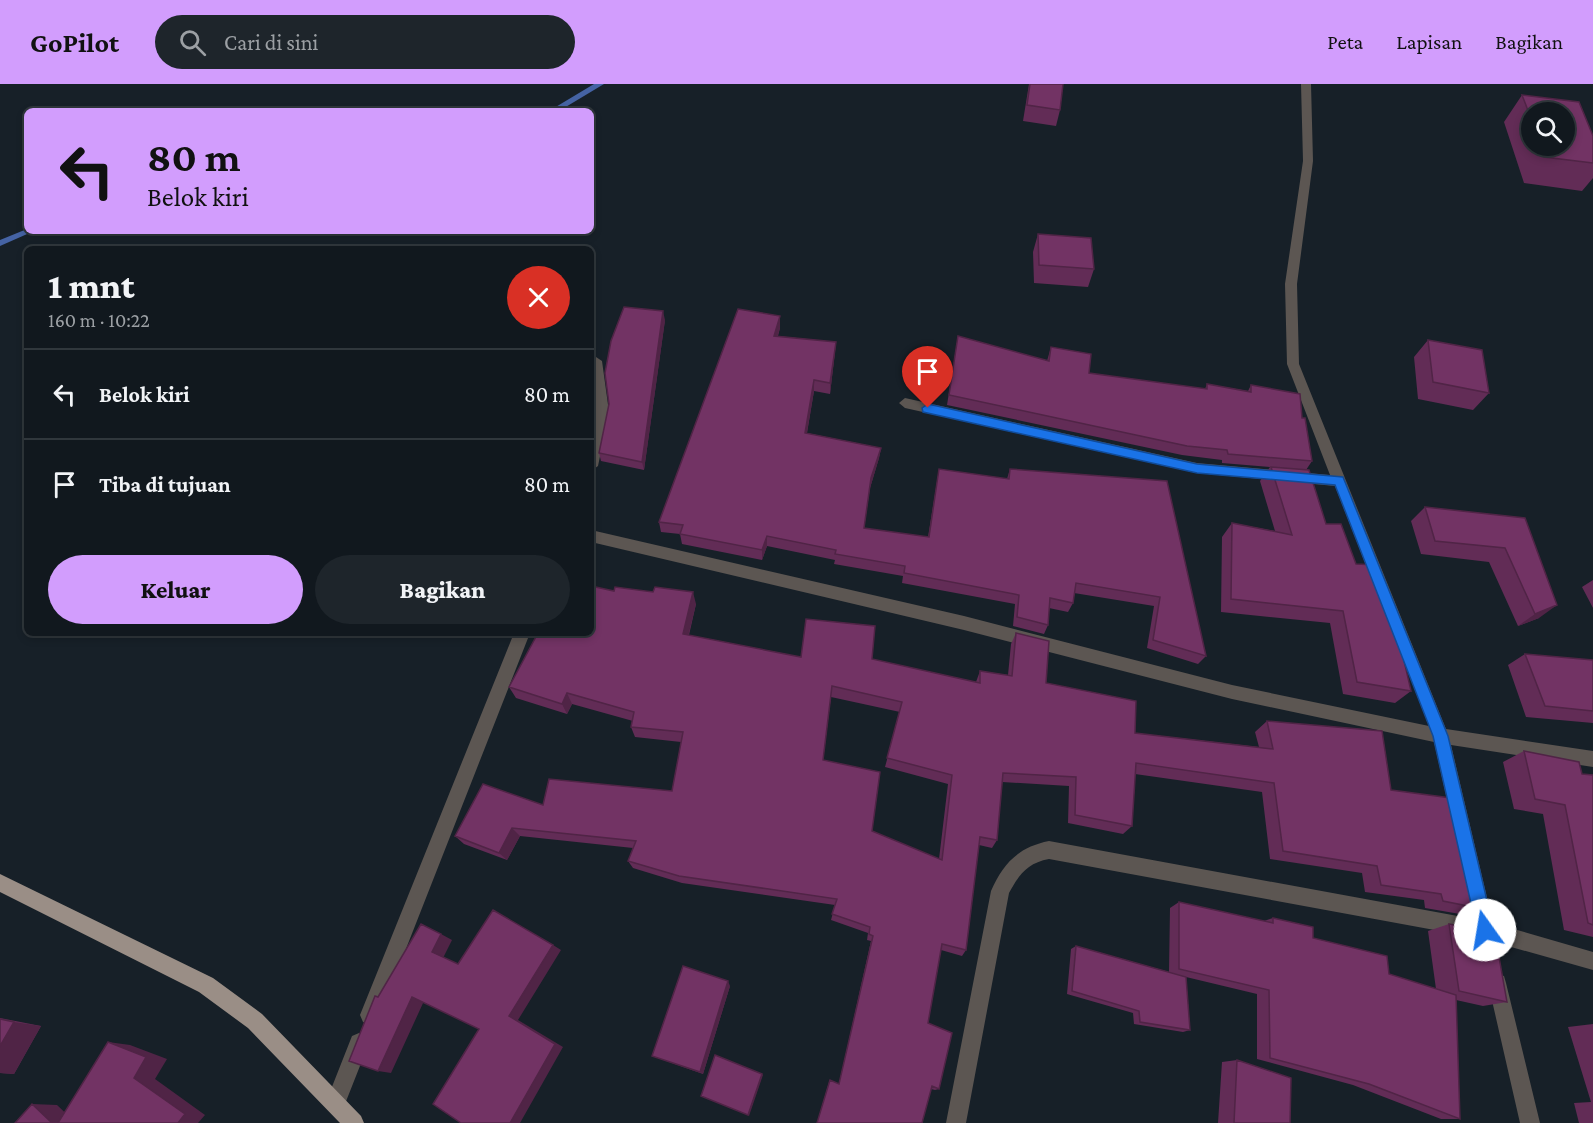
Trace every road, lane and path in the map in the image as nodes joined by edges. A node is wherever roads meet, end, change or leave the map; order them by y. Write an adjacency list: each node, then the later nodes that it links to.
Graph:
1 (1306, 84): 5 (street)
2 (596, 361): 4 (street)
3 (906, 403): 5 (street)
4 (594, 451)
5 (1339, 481): 8 (street)
6 (594, 537): 8 (street)
7 (521, 636): 13 (street)
8 (1441, 736): 9 (street); 11 (street)
9 (1593, 759)
10 (6, 886): 13 (main road)
11 (1485, 930): 12 (street); 15 (street); 16 (street)
12 (1593, 961)
13 (336, 1102): 14 (main road)
14 (354, 1123)
15 (956, 1123)
16 (1530, 1123)

